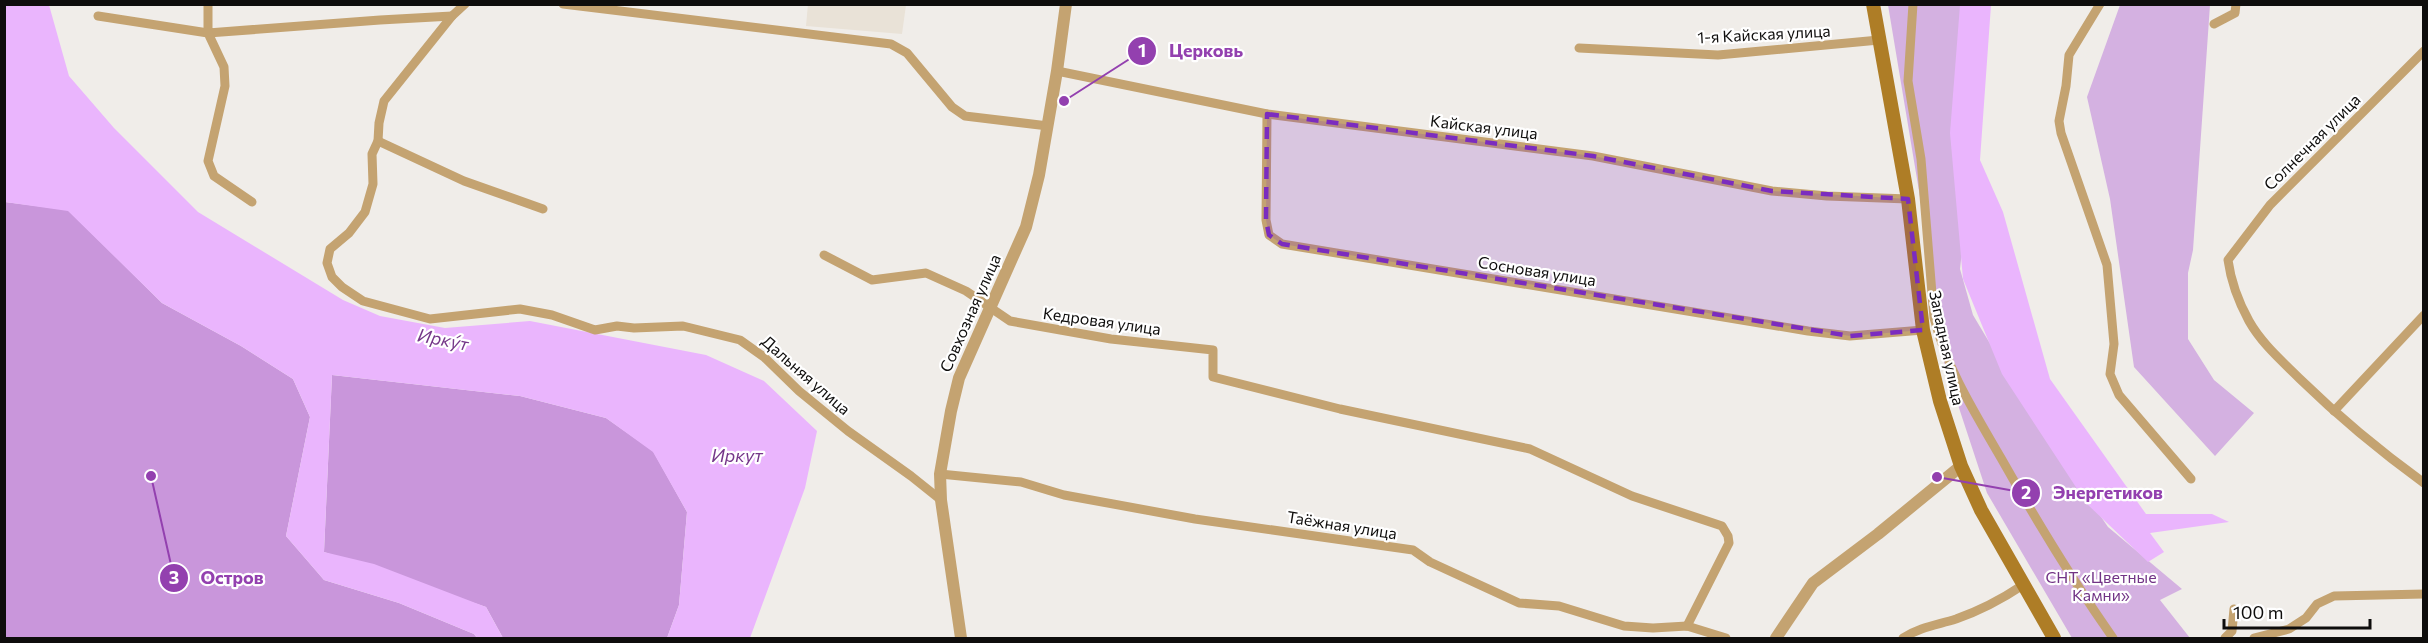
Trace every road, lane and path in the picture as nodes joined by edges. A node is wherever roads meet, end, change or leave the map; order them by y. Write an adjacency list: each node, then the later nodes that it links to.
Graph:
1 (208, 4): 12 (street)
2 (465, 4): 10 (street, Дальняя улица)
3 (563, 4): 18 (street)
4 (1066, 4): 16 (street, Совхозная улица)
5 (1873, 4): 13 (main road, Западная улица)
6 (1913, 4): 42 (street)
7 (2100, 4): 30 (street)
8 (2236, 4): 11 (street)
9 (98, 16): 12 (street)
10 (452, 16): 12 (street); 19 (street, Дальняя улица)
11 (2214, 24)
12 (208, 33): 21 (street)
13 (1879, 40): 14 (street, 1-я Кайская улица); 20 (main road, Западная улица)
14 (1579, 48)
15 (2424, 51): 27 (street, Солнечная улица)
16 (1057, 71): 17 (street, Кайская улица); 18 (street, Совхозная улица)
17 (1267, 114): 20 (street, Кайская улица); 26 (street, Сосновая улица)
18 (1048, 126): 24 (street, Совхозная улица)
19 (378, 141): 22 (street); 32 (street, Дальняя улица)
20 (1908, 199): 26 (main road, Западная улица)
21 (252, 202)
22 (543, 209)
23 (824, 255): 24 (street, Кедровая улица)
24 (991, 309): 29 (street, Совхозная улица); 36 (street, Кедровая улица)
25 (2424, 315): 27 (street)
26 (1923, 330): 28 (main road, Западная улица)
27 (2334, 411): 31 (street)
28 (1961, 466): 33 (main road, Западная улица); 39 (street)
29 (940, 474): 32 (street, Совхозная улица); 36 (street, Таёжная улица)
30 (2191, 478)
31 (2424, 483)
32 (941, 500): 37 (street, Совхозная улица)
33 (2023, 585): 40 (street); 41 (main road, Западная улица)
34 (2424, 594): 44 (street)
35 (2234, 609): 43 (street)
36 (1687, 626): 38 (street, Таёжная улица)
37 (961, 639)
38 (1726, 639)
39 (1776, 639)
40 (1904, 639)
41 (2054, 639)
42 (2113, 639)
43 (2225, 639)
44 (2254, 639)

